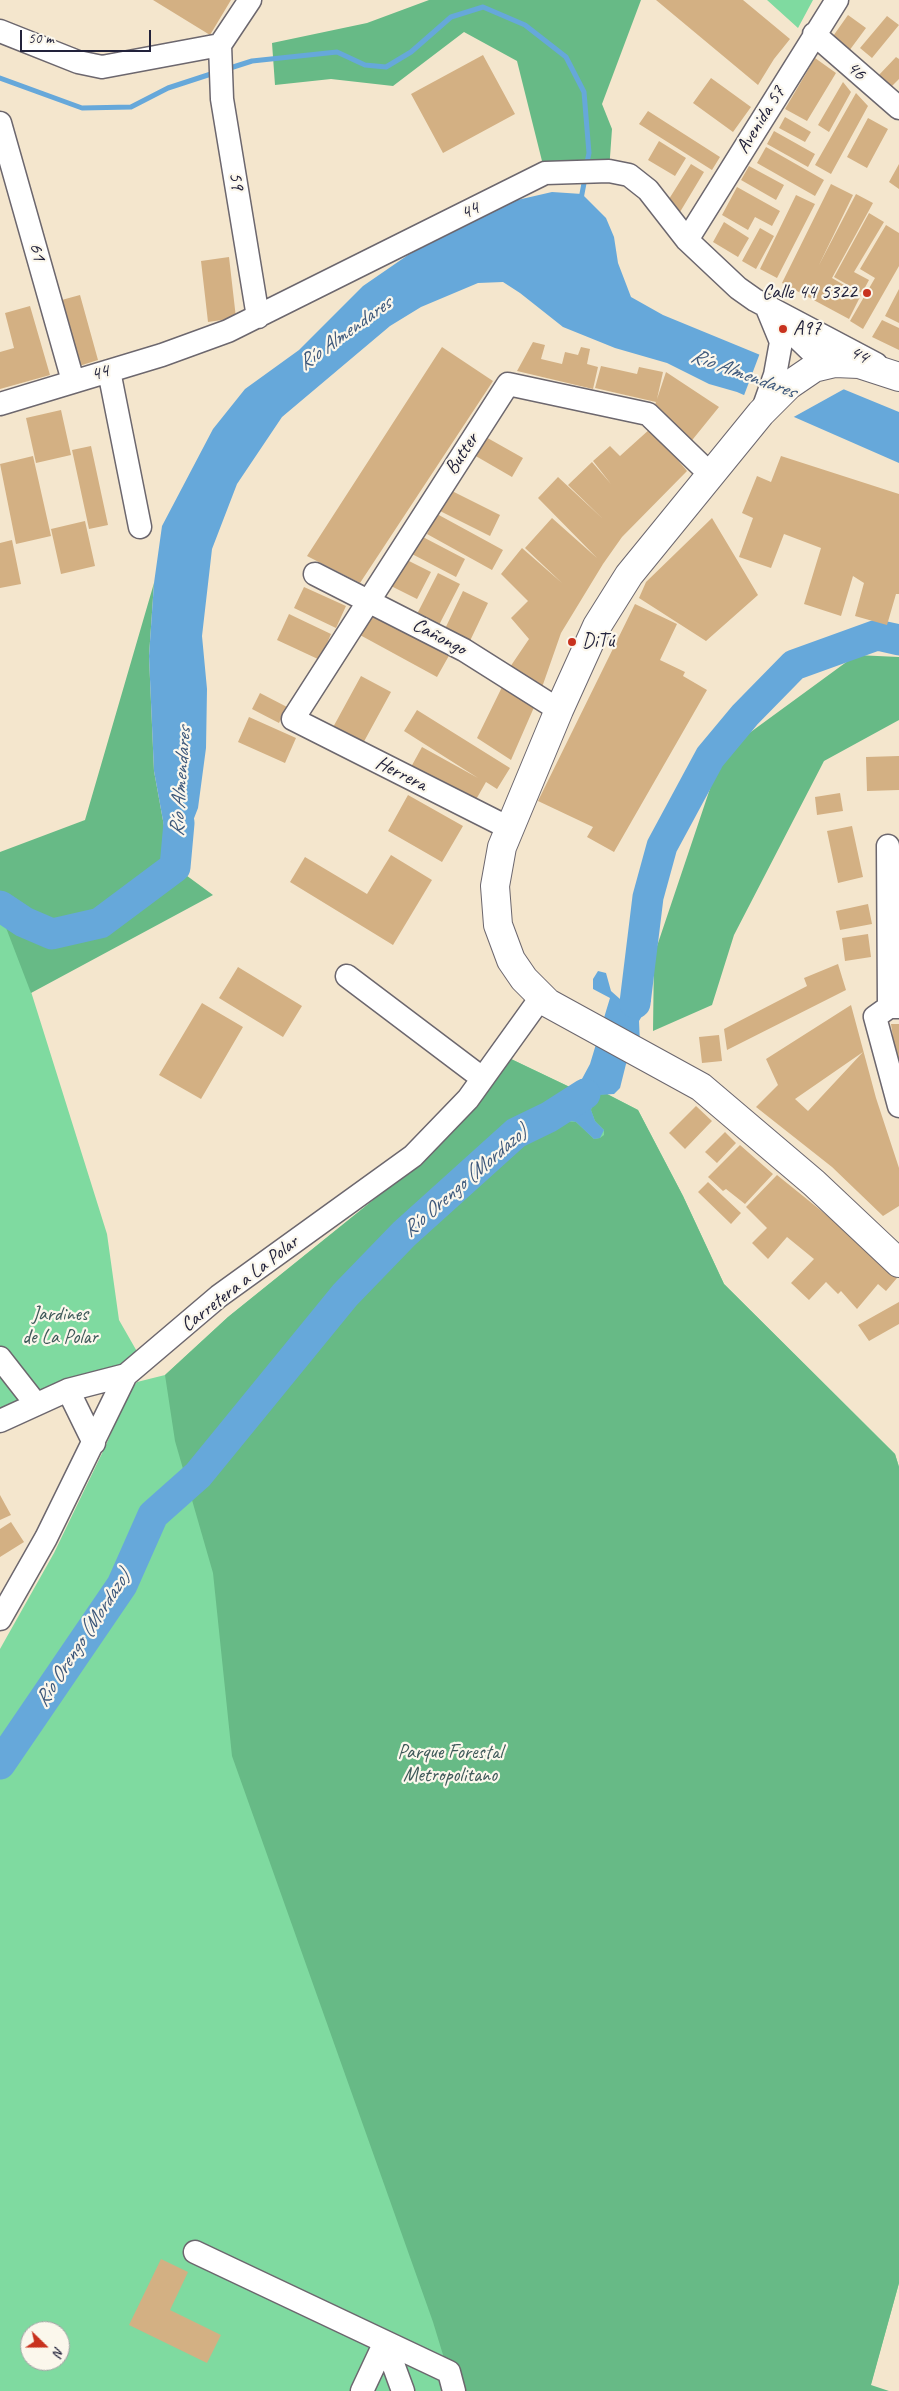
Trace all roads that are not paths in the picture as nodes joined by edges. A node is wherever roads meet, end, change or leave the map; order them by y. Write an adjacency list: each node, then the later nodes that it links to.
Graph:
1 (250, 0): 5 (street)
2 (837, 0): 4 (street, Avenida 57)
3 (0, 30): 5 (street)
4 (814, 34): 6 (street, 46); 8 (street, Avenida 57)
5 (220, 45): 10 (street, 59)
6 (899, 108)
7 (0, 123): 15 (street, 61)
8 (687, 240): 9 (street, 44); 10 (street, 44)
9 (761, 304): 11 (street, 44); 12 (street); 17 (street)
10 (258, 317): 13 (street, 44)
11 (801, 325): 12 (street); 14 (street, 44)
12 (814, 363): 14 (main road); 17 (main road)
13 (109, 371): 15 (street, 44); 19 (street)
14 (899, 377)
15 (74, 381): 16 (street, 44)
16 (0, 404)
17 (761, 413): 18 (main road)
18 (711, 475): 21 (street, Butter); 22 (main road)
19 (140, 527)
20 (315, 574): 21 (street, Cañongo)
21 (369, 600): 22 (street, Cañongo); 23 (street, Butter)
22 (559, 710): 24 (main road)
23 (293, 719): 24 (street, Herrera)
24 (509, 828): 27 (main road)
25 (888, 846): 28 (street)
26 (347, 976): 29 (street)
27 (549, 1002): 29 (street, Carretera a La Polar); 31 (main road)
28 (888, 1010): 30 (street)
29 (482, 1078): 33 (street, Carretera a La Polar)
30 (899, 1106)
31 (899, 1261)
32 (0, 1358): 35 (street)
33 (126, 1375): 34 (street); 37 (street, Carretera a La Polar)
34 (68, 1390): 35 (street); 37 (street)
35 (36, 1404): 36 (street)
36 (0, 1421)
37 (94, 1443): 38 (street, Carretera a La Polar)
38 (0, 1620)
39 (195, 2252): 40 (street)
40 (386, 2342): 41 (street); 42 (street); 43 (street)
41 (362, 2391)
42 (403, 2391)
43 (454, 2391)

